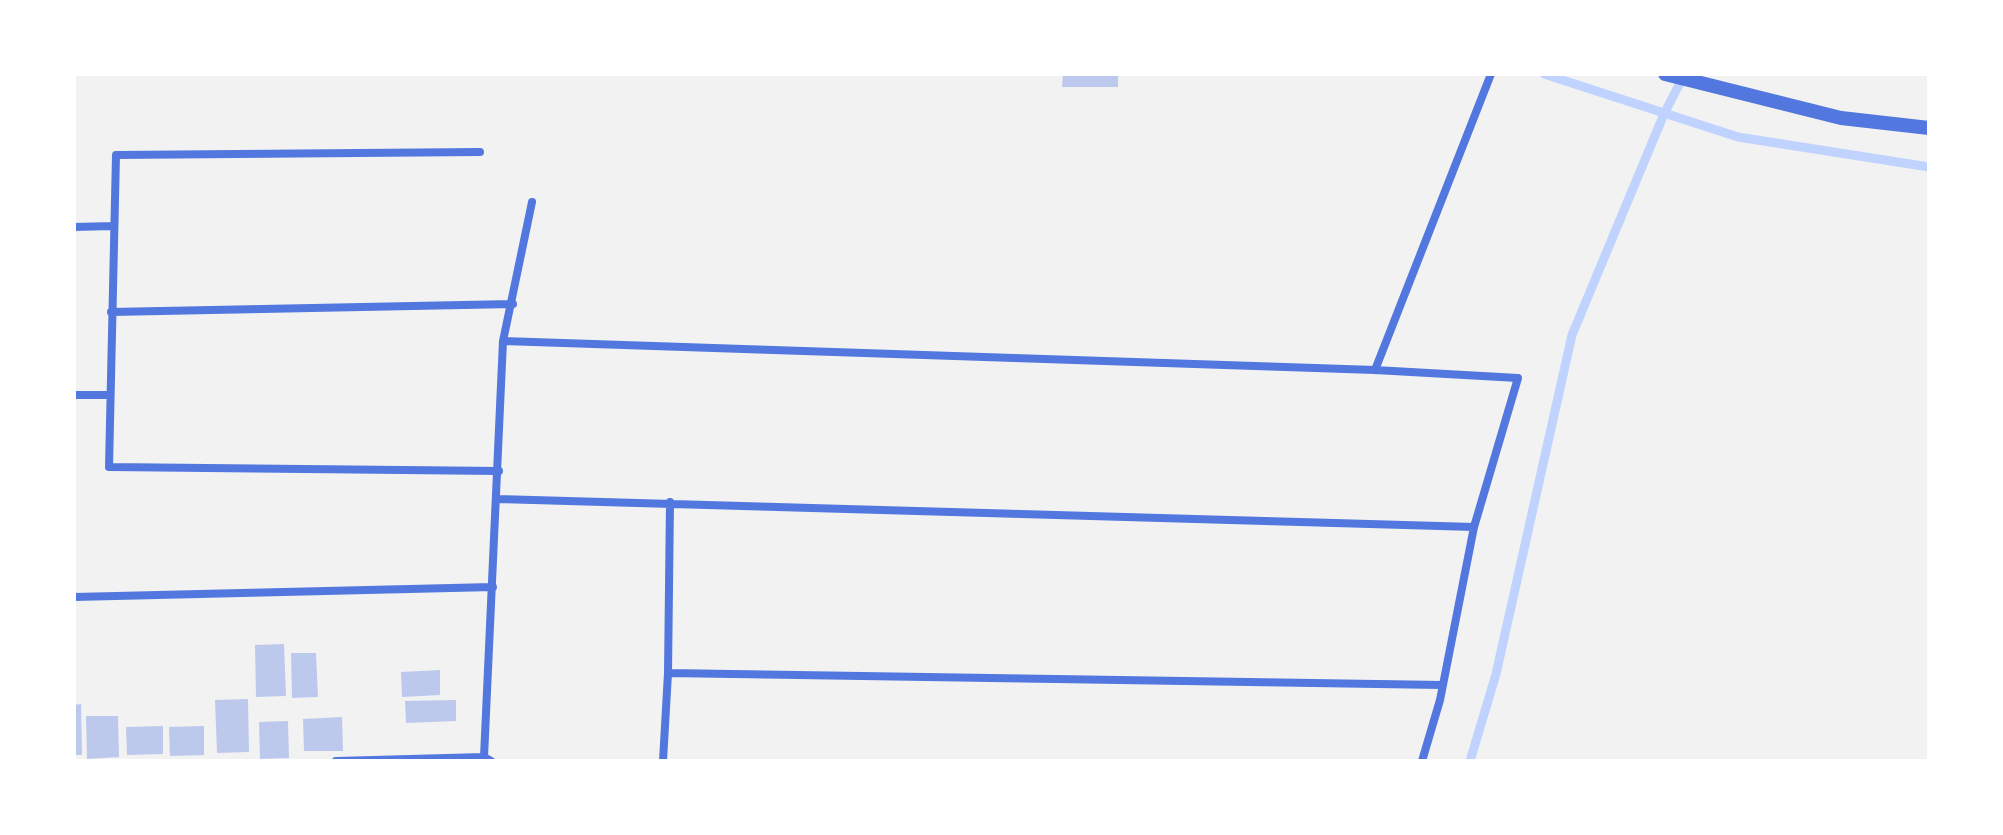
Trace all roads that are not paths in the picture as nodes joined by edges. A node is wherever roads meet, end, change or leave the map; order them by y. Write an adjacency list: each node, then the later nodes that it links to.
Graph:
1 (1491, 74): 11 (street)
2 (1666, 74): 3 (street)
3 (1929, 128)
4 (480, 152): 6 (street)
5 (532, 202): 8 (street)
6 (113, 226): 7 (street); 9 (street)
7 (74, 227)
8 (513, 304): 9 (street); 10 (street)
9 (111, 312): 13 (street)
10 (503, 341): 11 (street); 14 (street)
11 (1375, 370): 17 (street)
12 (74, 395): 13 (street)
13 (110, 395): 14 (street)
14 (499, 471): 15 (street)
15 (498, 499): 16 (street); 18 (street)
16 (670, 502): 17 (street); 20 (street)
17 (1474, 527): 21 (street)
18 (493, 587): 19 (street); 22 (street)
19 (74, 597)
20 (668, 673): 21 (street); 24 (street)
21 (1442, 685): 25 (street)
22 (488, 759): 23 (street)
23 (336, 761)
24 (663, 761)
25 (1422, 761)

